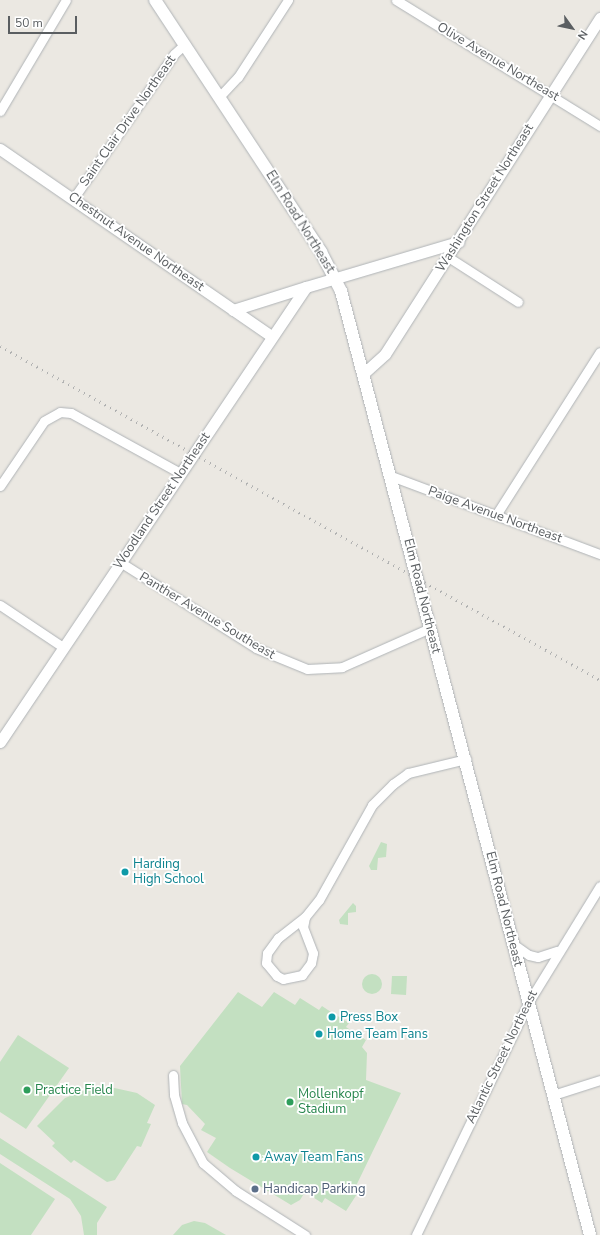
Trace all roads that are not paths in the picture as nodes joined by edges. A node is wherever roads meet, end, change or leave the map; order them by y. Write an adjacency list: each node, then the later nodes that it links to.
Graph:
1 (66, 0): 9 (street)
2 (155, 0): 6 (main road, Elm Road Northeast)
3 (288, 0): 8 (street)
4 (396, 0): 7 (street, Olive Avenue Northeast)
5 (600, 18): 7 (street, Washington Street Northeast)
6 (185, 44): 8 (main road, Elm Road Northeast); 12 (street, Saint Clair Drive Northeast)
7 (551, 94): 10 (street, Olive Avenue Northeast); 13 (street, Washington Street Northeast)
8 (220, 96): 15 (main road, Elm Road Northeast)
9 (0, 112)
10 (600, 126)
11 (0, 149): 12 (street, Chestnut Avenue Northeast)
12 (73, 199): 18 (street, Chestnut Avenue Northeast)
13 (458, 242): 14 (street, Washington Street Northeast); 15 (street)
14 (448, 257): 17 (street); 21 (street, Washington Street Northeast)
15 (336, 278): 16 (street); 21 (main road, Elm Road Northeast)
16 (306, 287): 18 (street); 19 (street, Woodland Street Northeast)
17 (518, 302)
18 (234, 310): 19 (street, Chestnut Avenue Northeast)
19 (271, 336): 22 (street, Woodland Street Northeast)
20 (600, 352): 25 (street)
21 (364, 373): 23 (main road, Elm Road Northeast)
22 (180, 473): 24 (street); 27 (street, Woodland Street Northeast)
23 (391, 476): 25 (street, Paige Avenue Northeast); 29 (main road, Elm Road Northeast)
24 (0, 486)
25 (496, 515): 26 (street, Paige Avenue Northeast)
26 (600, 554)
27 (120, 562): 29 (street, Panther Avenue Southeast); 30 (street, Woodland Street Northeast)
28 (0, 605): 30 (street)
29 (430, 628): 32 (main road, Elm Road Northeast)
30 (63, 647): 31 (street, Woodland Street Northeast)
31 (0, 742)
32 (466, 759): 34 (street); 35 (main road, Elm Road Northeast)
33 (600, 886): 36 (street, Atlantic Street Northeast)
34 (305, 917): 34 (street)
35 (513, 944): 36 (street); 37 (main road, Elm Road Northeast)
36 (557, 951): 37 (street, Atlantic Street Northeast)
37 (528, 1002): 40 (main road, Elm Road Northeast); 42 (street, Atlantic Street Northeast)
38 (173, 1075): 41 (street)
39 (600, 1080): 40 (street)
40 (553, 1095): 43 (main road, Elm Road Northeast)
41 (305, 1235)
42 (416, 1235)
43 (590, 1235)

